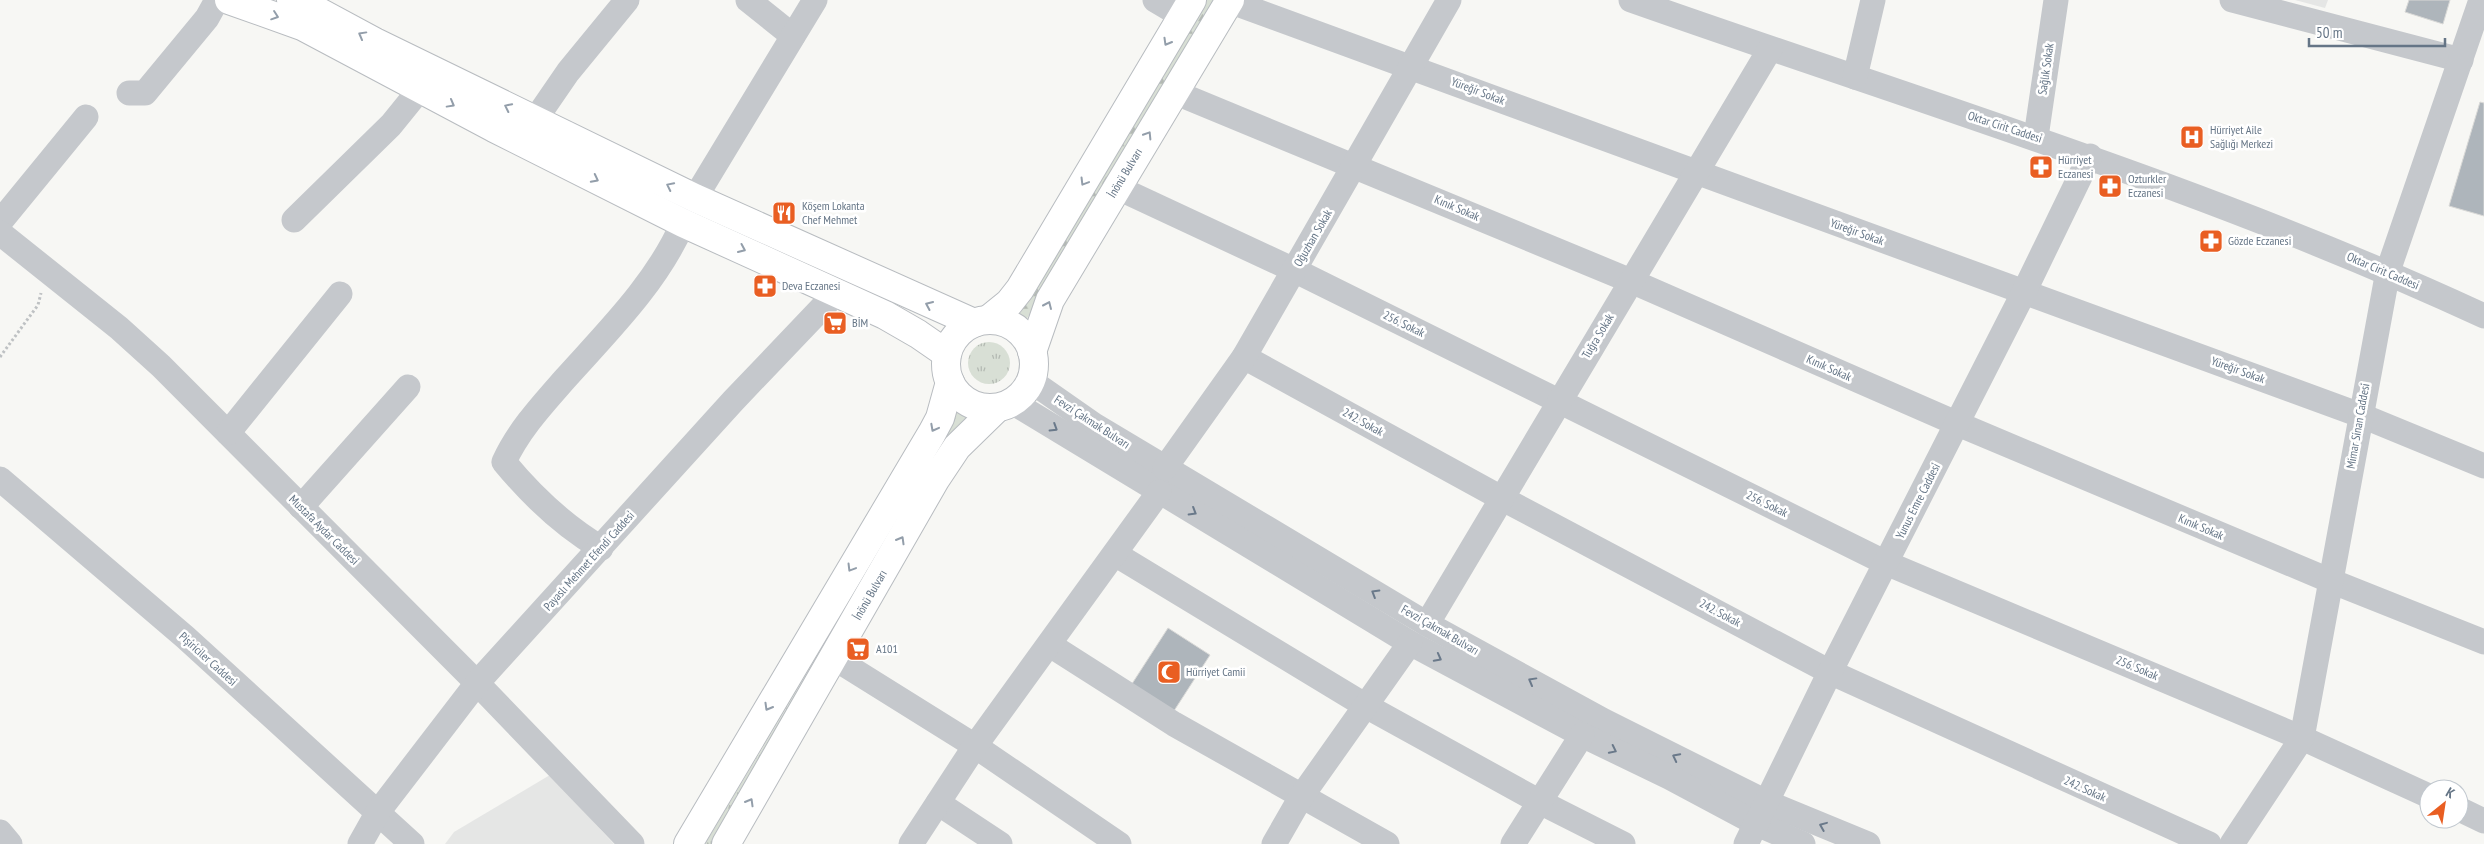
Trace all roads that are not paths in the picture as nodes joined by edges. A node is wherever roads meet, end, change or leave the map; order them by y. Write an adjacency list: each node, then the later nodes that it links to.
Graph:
1 (216, 0): 23 (street)
2 (229, 0): 21 (main road, one-way to 21)
3 (627, 0): 25 (street)
4 (748, 0): 16 (street)
5 (815, 0): 16 (street)
6 (1155, 0): 15 (street)
7 (1230, 0): 19 (street, Yüreğir Sokak); 22 (main road, İnönü Bulvarı)
8 (1449, 0): 19 (street, Oğuzhan Sokak)
9 (1631, 0): 17 (street, Oktar Cirit Caddesi)
10 (1873, 0): 20 (street)
11 (2056, 0): 26 (street, Sağlık Sokak)
12 (2232, 0): 18 (street)
13 (2480, 0): 18 (street, Mimar Sinan Caddesi)
14 (306, 2): 25 (main road, one-way to 14)
15 (1187, 8): 43 (main road, one-way to 43)
16 (793, 36): 31 (street)
17 (1770, 49): 20 (street, Oktar Cirit Caddesi); 29 (street, Tuğra Sokak)
18 (2461, 60): 37 (street, Mimar Sinan Caddesi)
19 (1411, 66): 28 (street, Oğuzhan Sokak); 29 (street, Yüreğir Sokak)
20 (1855, 77): 26 (street, Oktar Cirit Caddesi)
21 (421, 88): 32 (street); 34 (main road, one-way to 34)
22 (1174, 92): 28 (street, Kınık Sokak); 30 (main road, İnönü Bulvarı, one-way to 22)
23 (129, 93)
24 (86, 117): 33 (street)
25 (535, 120): 31 (main road, one-way to 25)
26 (2036, 137): 27 (street, Oktar Cirit Caddesi)
27 (2090, 156): 37 (street, Oktar Cirit Caddesi); 40 (street, Yunus Emre Caddesi)
28 (1354, 165): 36 (street, Oğuzhan Sokak); 38 (street, Kınık Sokak)
29 (1696, 173): 38 (street, Tuğra Sokak); 40 (street, Yüreğir Sokak)
30 (1116, 187): 36 (street, 256. Sokak); 44 (main road, İnönü Bulvarı, one-way to 30)
31 (695, 198): 43 (main road, one-way to 31)
32 (294, 220)
33 (0, 222)
34 (683, 223): 39 (main road, one-way to 39); 61 (street)
35 (0, 233): 54 (street, Mustafa Aydar Caddesi)
36 (1294, 270): 46 (street, Oğuzhan Sokak); 50 (street, 256. Sokak)
37 (2388, 271): 42 (street, Oktar Cirit Caddesi); 52 (street, Mimar Sinan Caddesi)
38 (1631, 282): 50 (street, Tuğra Sokak); 53 (street, Kınık Sokak)
39 (837, 292): 45 (main road); 61 (street, Payaslı Mehmet Efendi Caddesi)
40 (2024, 292): 52 (street, Yüreğir Sokak); 53 (street, Yunus Emre Caddesi)
41 (340, 294): 54 (street)
42 (2484, 316)
43 (981, 322): 44 (main road); 45 (main road)
44 (1032, 352): 47 (main road)
45 (947, 354): 48 (main road)
46 (1244, 357): 56 (street, Oğuzhan Sokak); 59 (street, 242. Sokak)
47 (1031, 380): 51 (main road); 56 (street, Fevzi Çakmak Bulvarı)
48 (950, 382): 51 (main road); 89 (main road, one-way to 89)
49 (408, 387): 60 (street)
50 (1560, 401): 59 (street, Tuğra Sokak); 63 (street, 256. Sokak)
51 (1005, 405): 58 (street, Fevzi Çakmak Bulvarı, one-way to 58); 69 (main road, İnönü Bulvarı, one-way to 51)
52 (2360, 415): 55 (street, Yüreğir Sokak); 64 (street, Mimar Sinan Caddesi)
53 (1958, 424): 63 (street, Yunus Emre Caddesi); 64 (street, Kınık Sokak)
54 (228, 433): 60 (street, Mustafa Aydar Caddesi)
55 (2484, 466)
56 (1165, 468): 65 (street, Fevzi Çakmak Bulvarı, one-way to 56)
57 (0, 479): 80 (street, Pişiriciler Caddesi)
58 (1159, 492): 62 (street); 67 (street, Fevzi Çakmak Bulvarı, one-way to 67)
59 (1503, 499): 65 (street, Tuğra Sokak); 70 (street, 242. Sokak)
60 (300, 507): 71 (street, Mustafa Aydar Caddesi)
61 (602, 548): 71 (street, Payaslı Mehmet Efendi Caddesi)
62 (1115, 554): 68 (street); 72 (street)
63 (1886, 563): 70 (street, Yunus Emre Caddesi); 74 (street, 256. Sokak)
64 (2331, 581): 66 (street, Kınık Sokak); 74 (street, Mimar Sinan Caddesi)
65 (1427, 624): 83 (street, Fevzi Çakmak Bulvarı, one-way to 65)
66 (2484, 642)
67 (1410, 643): 72 (street); 73 (street, Fevzi Çakmak Bulvarı, one-way to 73)
68 (1050, 645): 75 (street); 77 (street)
69 (834, 658): 75 (street); 90 (main road, İnönü Bulvarı, one-way to 69)
70 (1830, 672): 83 (street, Yunus Emre Caddesi); 100 (street, 242. Sokak)
71 (478, 683): 80 (street, Payaslı Mehmet Efendi Caddesi); 88 (street, Mustafa Aydar Caddesi)
72 (1366, 706): 77 (street); 79 (street)
73 (1582, 735): 79 (street); 83 (street, Fevzi Çakmak Bulvarı, one-way to 83)
74 (2302, 738): 76 (street, 256. Sokak); 101 (street, Mimar Sinan Caddesi)
75 (974, 746): 78 (street); 93 (street)
76 (2419, 791)
77 (1301, 797): 94 (street); 95 (street)
78 (938, 802): 91 (street); 92 (street)
79 (1540, 802): 96 (street); 97 (street)
80 (378, 812): 86 (street, Payaslı Mehmet Efendi Caddesi); 87 (street, Pişiriciler Caddesi)
81 (2469, 814): 82 (street)
82 (2484, 821)
83 (1757, 824): 98 (street, Fevzi Çakmak Bulvarı); 99 (street, Fevzi Çakmak Bulvarı, one-way to 83)
84 (0, 832): 85 (street)
85 (10, 844)
86 (360, 844)
87 (412, 844)
88 (632, 844)
89 (688, 844)
90 (726, 844)
91 (911, 844)
92 (1000, 844)
93 (1119, 844)
94 (1274, 844)
95 (1387, 844)
96 (1513, 844)
97 (1623, 844)
98 (1803, 844)
99 (1868, 844)
100 (2209, 844)
101 (2232, 844)

